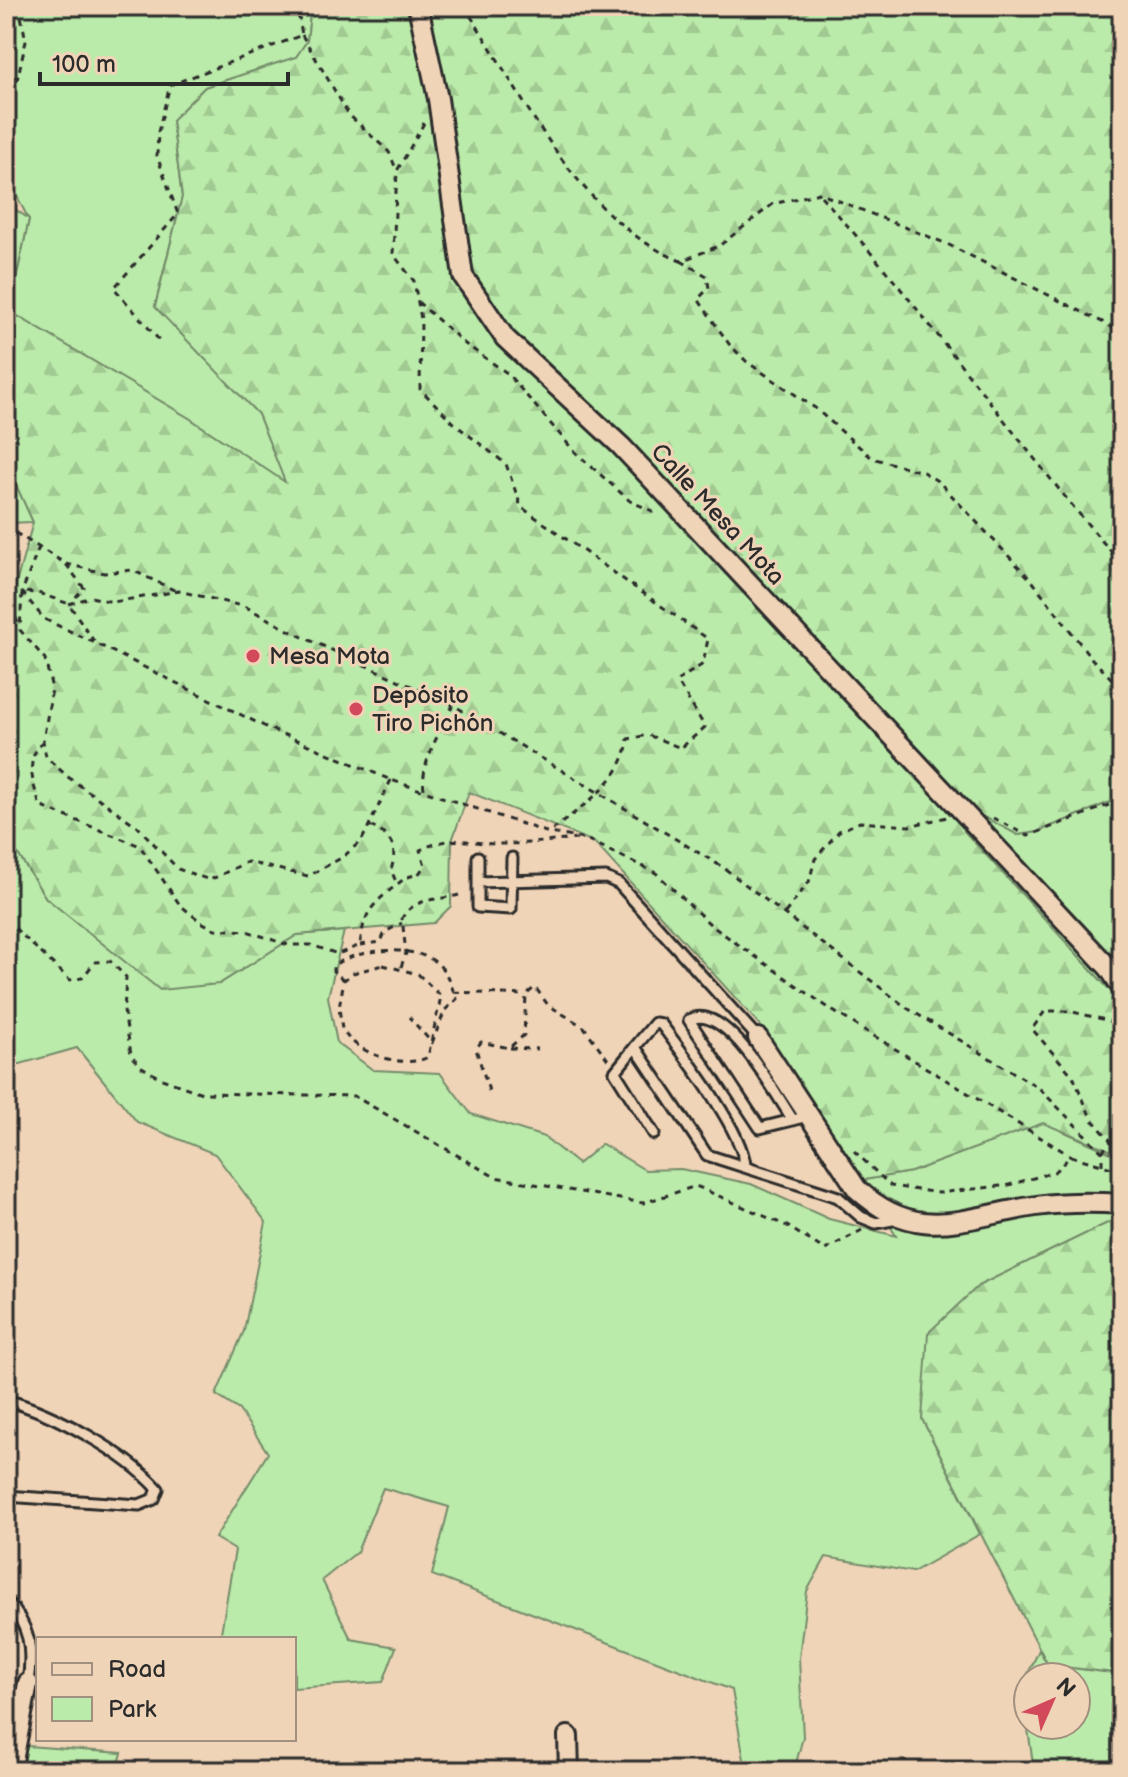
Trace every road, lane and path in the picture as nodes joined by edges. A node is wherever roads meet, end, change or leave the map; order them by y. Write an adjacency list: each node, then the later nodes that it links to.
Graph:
1 (19, 6): 9 (path)
2 (297, 6): 5 (path)
3 (418, 6): 6 (street, Calle Mesa Mota)
4 (464, 6): 10 (path)
5 (302, 35): 7 (path); 13 (path)
6 (438, 99): 7 (path); 14 (street, Calle Mesa Mota)
7 (397, 171): 11 (path)
8 (819, 193): 10 (path); 12 (path); 18 (path)
9 (6, 201)
10 (681, 261): 25 (path)
11 (418, 302): 14 (path); 30 (path)
12 (1122, 332)
13 (159, 340)
14 (686, 515): 32 (street, Calle Mesa Mota)
15 (6, 539): 16 (path)
16 (39, 547): 17 (path); 20 (path)
17 (66, 564): 19 (path); 22 (path)
18 (1122, 564)
19 (176, 591): 22 (path); 26 (path)
20 (22, 592): 22 (path); 23 (path); 24 (path)
21 (6, 595): 23 (path)
22 (69, 604): 24 (path)
23 (20, 630): 27 (path)
24 (95, 643): 28 (path)
25 (1122, 689)
26 (453, 705): 29 (path); 30 (path)
27 (43, 741): 33 (path); 49 (path)
28 (391, 780): 29 (path); 33 (path)
29 (424, 789): 34 (path)
30 (599, 792): 34 (path); 42 (path)
31 (1122, 800): 32 (path)
32 (963, 813): 42 (path); 53 (street, Calle Mesa Mota)
33 (370, 826): 40 (path)
34 (549, 833): 35 (path)
35 (586, 839): 40 (path); 69 (path)
36 (478, 857): 38 (lane)
37 (512, 858): 39 (lane)
38 (478, 882): 39 (lane); 39 (lane)
39 (512, 882): 58 (lane)
40 (397, 885): 46 (path)
41 (459, 895): 44 (path)
42 (785, 913): 68 (path)
43 (6, 920): 75 (path)
44 (402, 923): 45 (path); 48 (path)
45 (381, 942): 46 (path); 47 (path)
46 (360, 945): 49 (path)
47 (382, 953): 48 (path); 50 (path)
48 (406, 953): 51 (path); 54 (path)
49 (338, 954): 50 (path)
50 (339, 962): 52 (path)
51 (401, 968): 52 (path); 59 (path)
52 (344, 980): 59 (path)
53 (1122, 988)
54 (453, 992): 55 (path); 59 (path)
55 (526, 995): 61 (path); 63 (path)
56 (409, 1017): 59 (path)
57 (1122, 1024): 68 (path)
58 (758, 1038): 65 (street)
59 (432, 1043)
60 (635, 1047): 63 (lane); 70 (lane); 70 (lane)
61 (509, 1048): 62 (path); 64 (path)
62 (538, 1049)
63 (615, 1072): 66 (lane)
64 (489, 1091)
65 (801, 1118): 65 (lane); 74 (street)
66 (654, 1134)
67 (853, 1150): 69 (path)
68 (1102, 1152): 71 (path)
69 (1071, 1156): 71 (path)
70 (745, 1165): 75 (lane)
71 (1102, 1167): 72 (path)
72 (1122, 1171)
73 (1122, 1204): 74 (street)
74 (898, 1219): 75 (lane)
75 (876, 1223)
76 (6, 1400): 77 (lane)
77 (6, 1496)
78 (6, 1600): 79 (lane)
79 (28, 1683): 81 (street)
80 (568, 1736): 82 (street)
81 (11, 1771)
82 (569, 1771)

